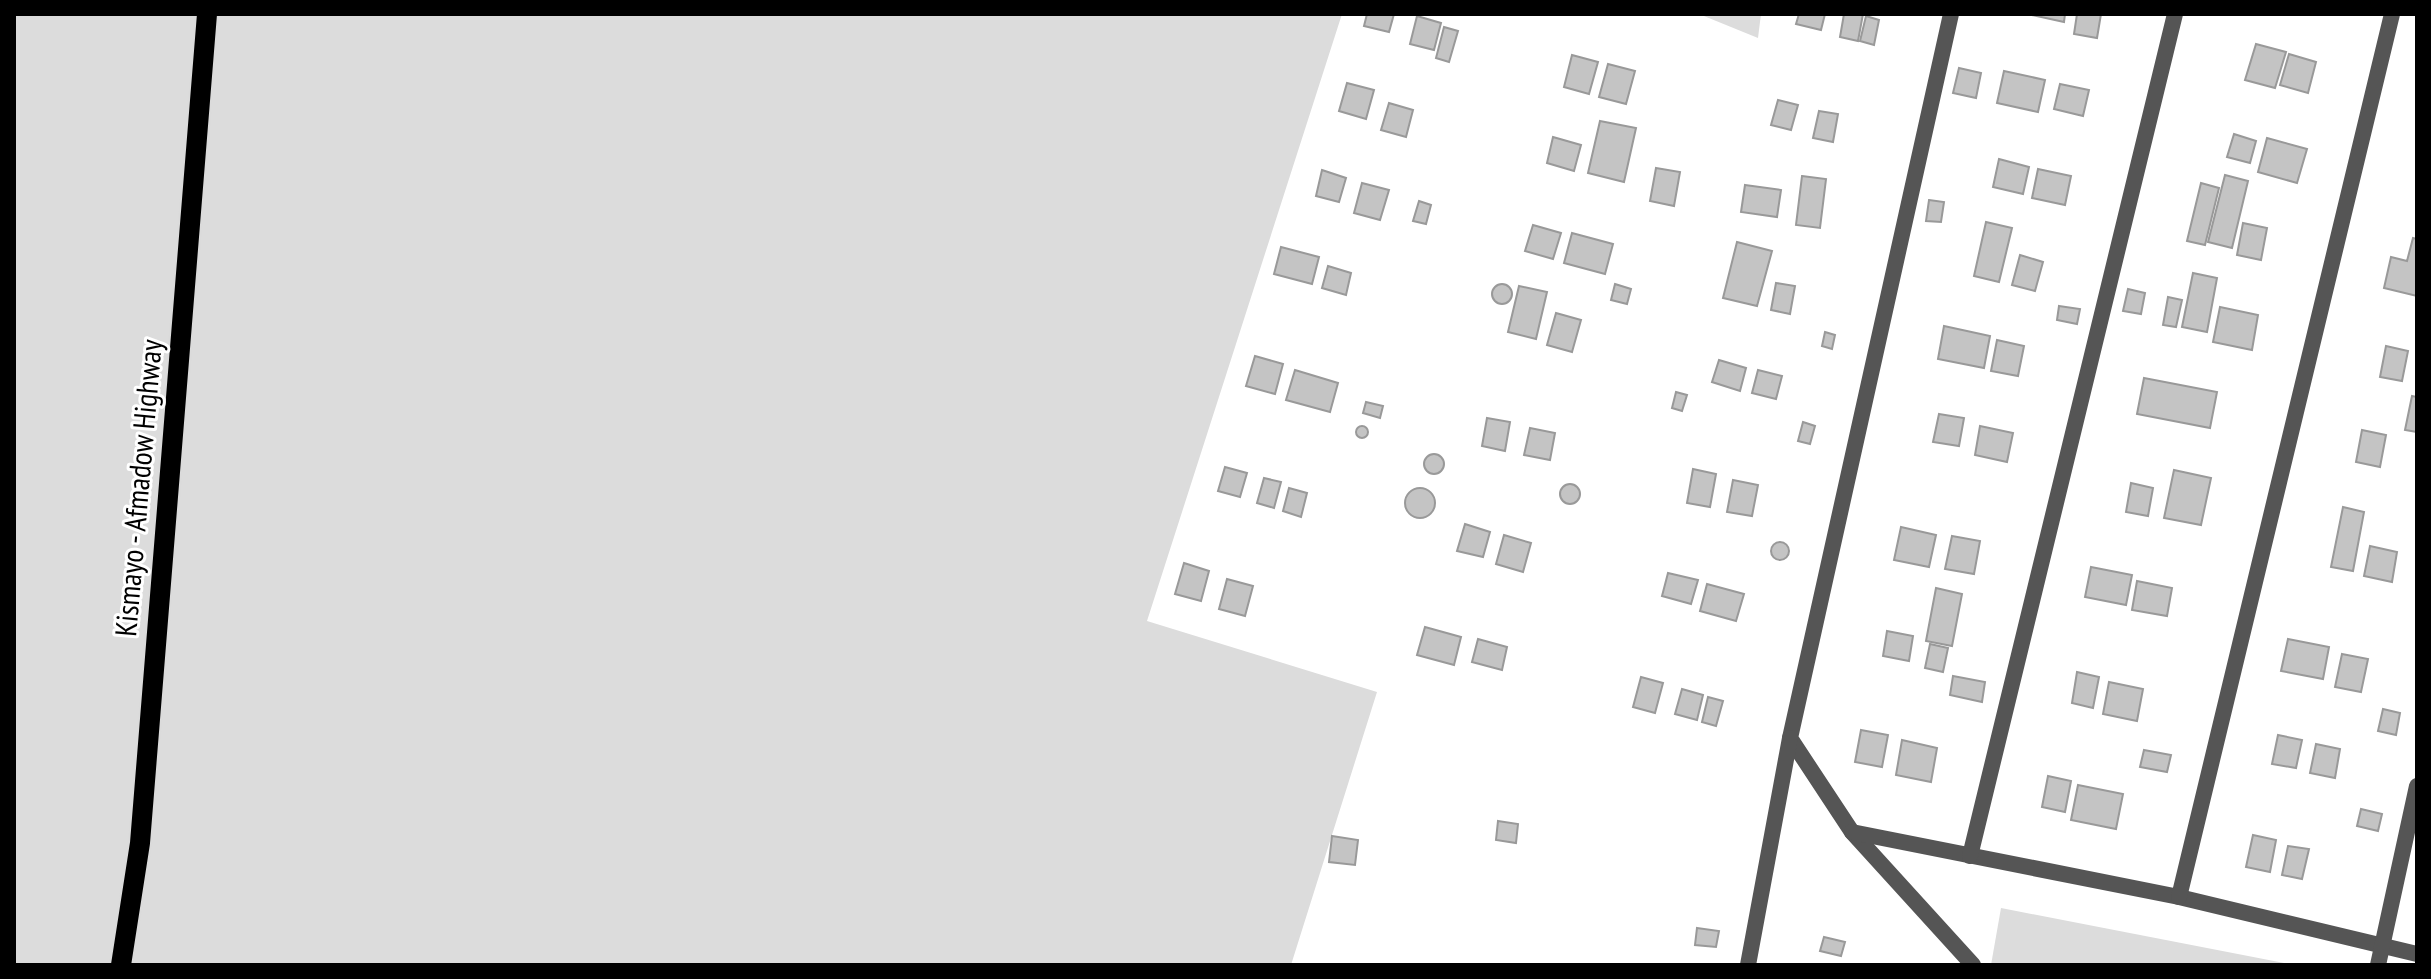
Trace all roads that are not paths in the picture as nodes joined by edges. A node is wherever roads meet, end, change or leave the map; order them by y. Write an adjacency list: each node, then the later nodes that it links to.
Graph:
1 (207, 14): 13 (main road, Kismayo - Afmadow Highway)
2 (1951, 14): 5 (street)
3 (2175, 14): 8 (street)
4 (2392, 14): 9 (street)
5 (1790, 738): 7 (street); 14 (street)
6 (2417, 786): 10 (street)
7 (1852, 832): 8 (street); 12 (street)
8 (1970, 856): 9 (street)
9 (2179, 897): 10 (street)
10 (2382, 947): 11 (street); 16 (street)
11 (2417, 954)
12 (1959, 958): 15 (street)
13 (121, 965)
14 (1748, 965)
15 (1973, 965)
16 (2378, 965)

